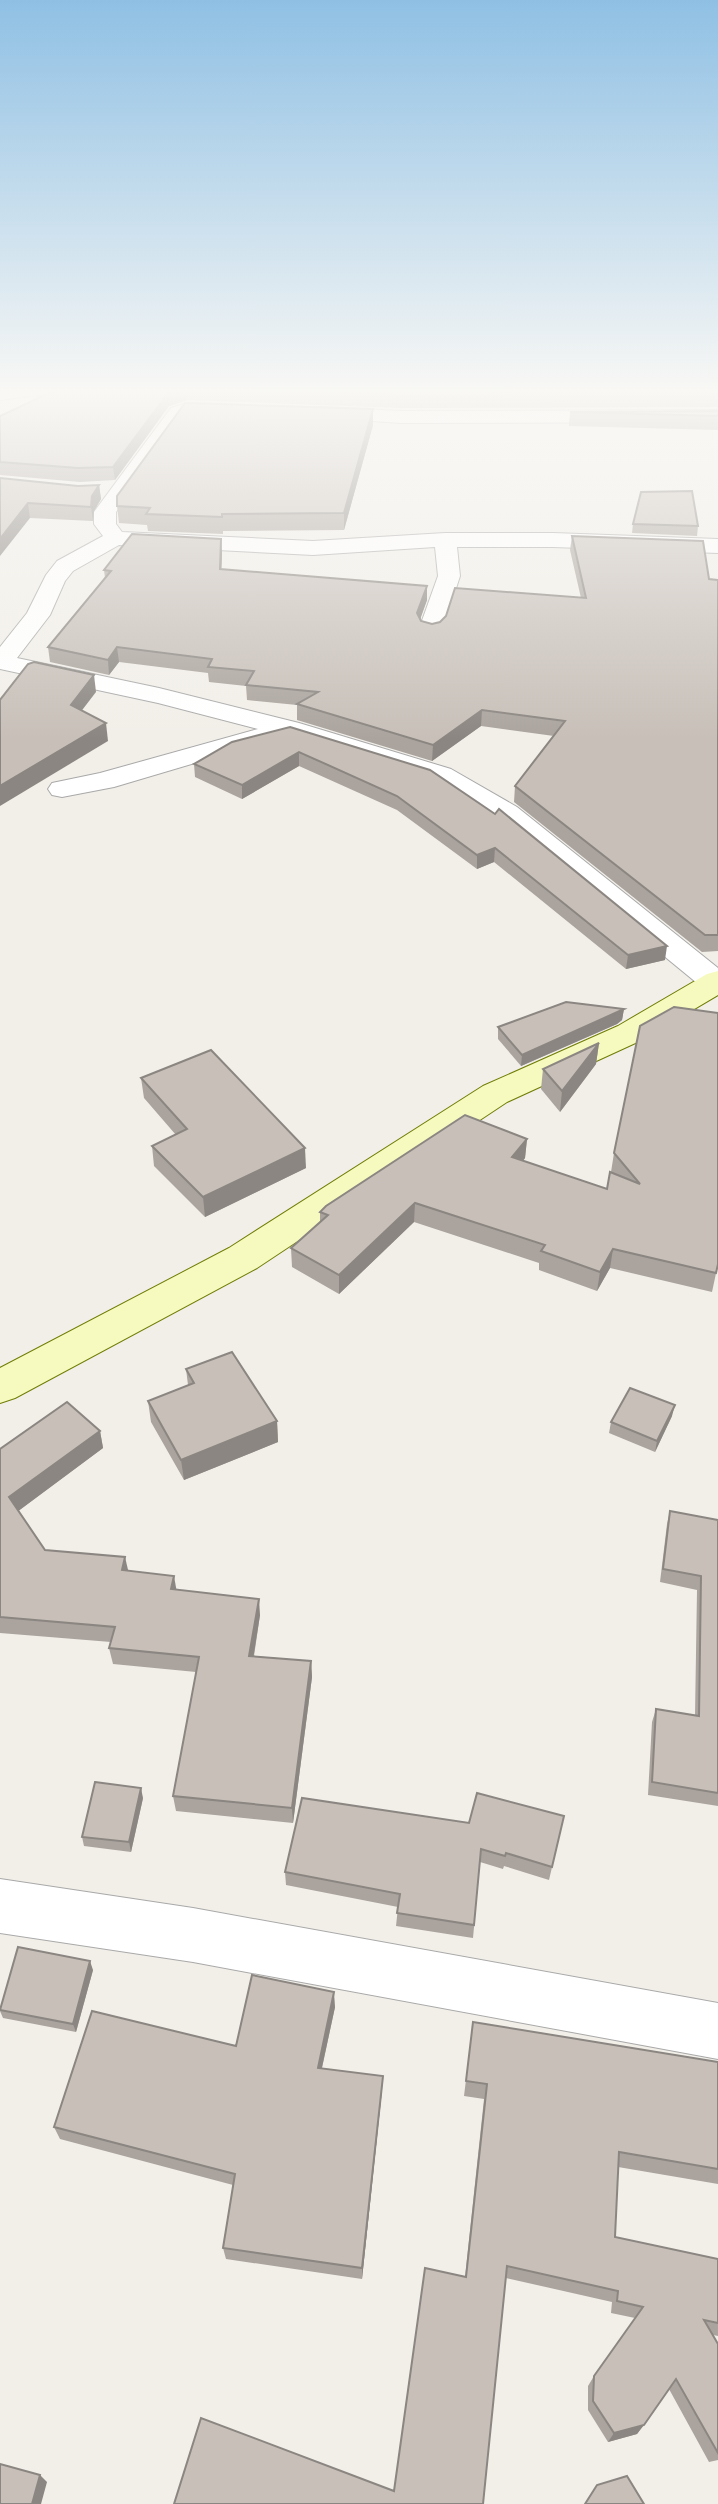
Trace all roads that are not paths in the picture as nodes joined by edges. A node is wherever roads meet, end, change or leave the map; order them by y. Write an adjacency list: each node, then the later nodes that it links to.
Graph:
1 (110, 505): 2 (street)
2 (115, 537): 3 (street); 6 (street)
3 (445, 540): 4 (street); 5 (street)
4 (718, 546)
5 (431, 629)
6 (0, 662): 7 (street)
7 (290, 729): 8 (street); 9 (street)
8 (62, 789)
9 (716, 981): 10 (street)
10 (0, 1387)
11 (0, 1906): 12 (street)
12 (718, 2031)

